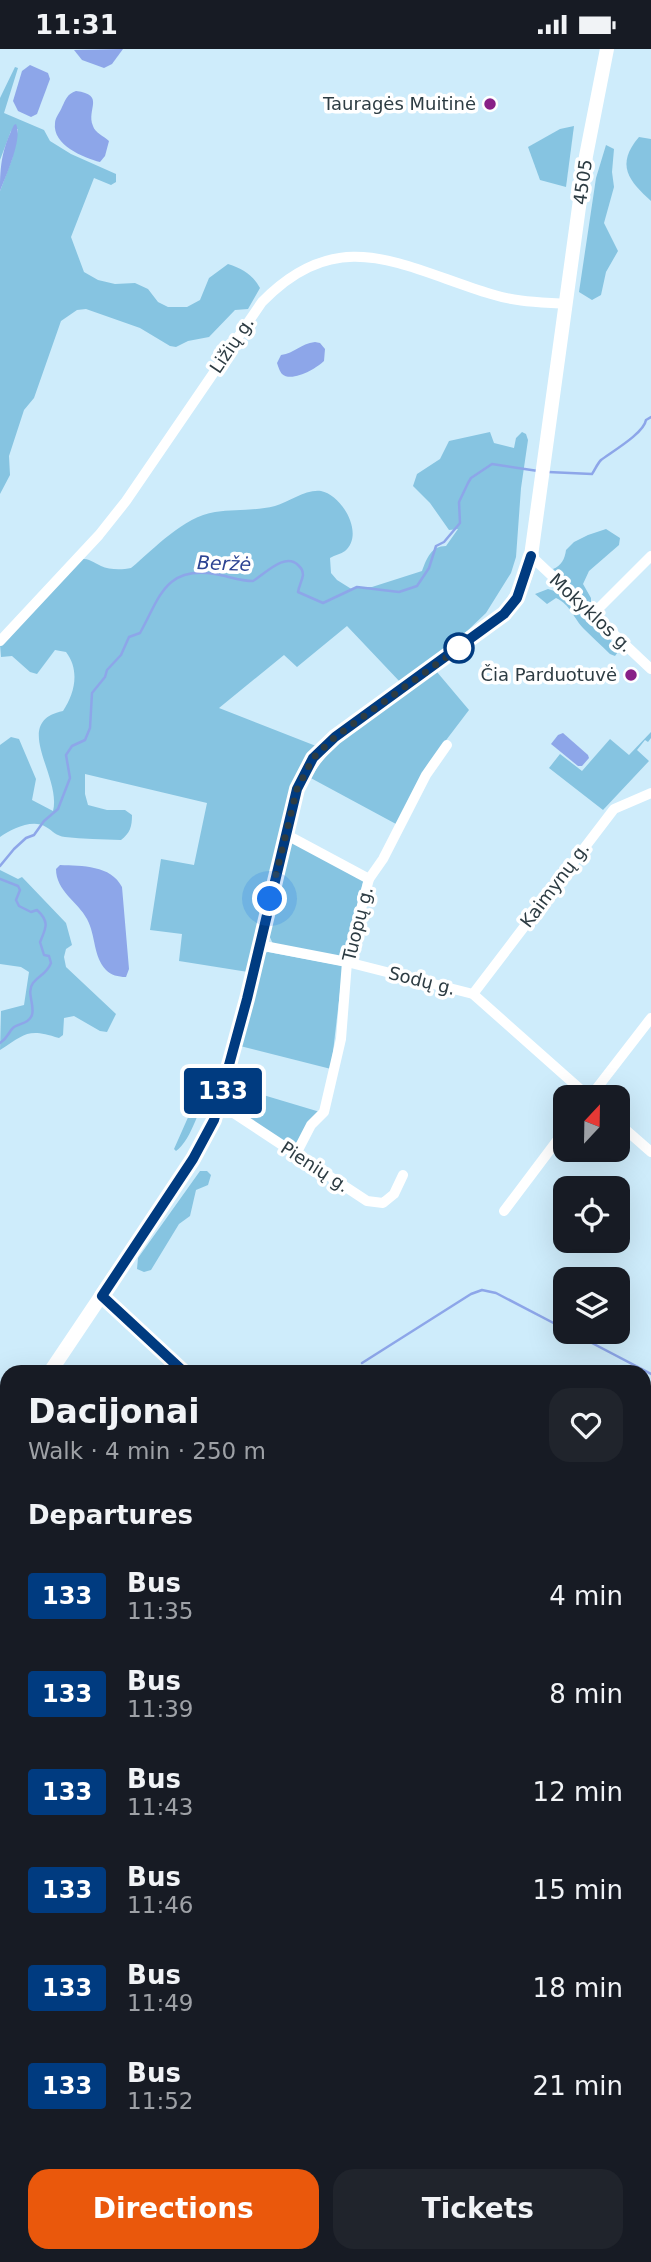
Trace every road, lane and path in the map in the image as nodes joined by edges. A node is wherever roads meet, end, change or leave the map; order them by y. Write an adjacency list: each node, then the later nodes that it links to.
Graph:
1 (606, 55): 2 (main road, 4505 / 4505)
2 (566, 304): 3 (main road, 4505); 6 (street, Ližių g.)
3 (531, 556): 5 (street, Mokyklos g.); 10 (main road, 4505)
4 (651, 556): 5 (street)
5 (593, 614): 7 (street, Mokyklos g.)
6 (0, 641)
7 (651, 669)
8 (447, 745): 11 (street, Tuopų g.)
9 (651, 793): 14 (street, Kaimynų g.)
10 (285, 834): 11 (street); 12 (main road, 4505)
11 (369, 879): 13 (street, Tuopų g.)
12 (259, 945): 13 (street, Sodų g.); 18 (main road, 4505)
13 (347, 962): 14 (street, Sodų g.); 22 (street, Tuopų g.)
14 (473, 994): 16 (street, Sodų g.)
15 (651, 1018): 17 (street)
16 (575, 1085)
17 (598, 1085)
18 (220, 1104): 22 (street, Pienių g.); 25 (main road, 4505)
19 (630, 1134): 21 (street)
20 (553, 1146): 24 (street)
21 (651, 1152)
22 (296, 1154): 23 (street, Pienių g.)
23 (403, 1175)
24 (503, 1211)
25 (102, 1296): 26 (main road, 4505); 27 (street)
26 (55, 1365)
27 (176, 1365)

